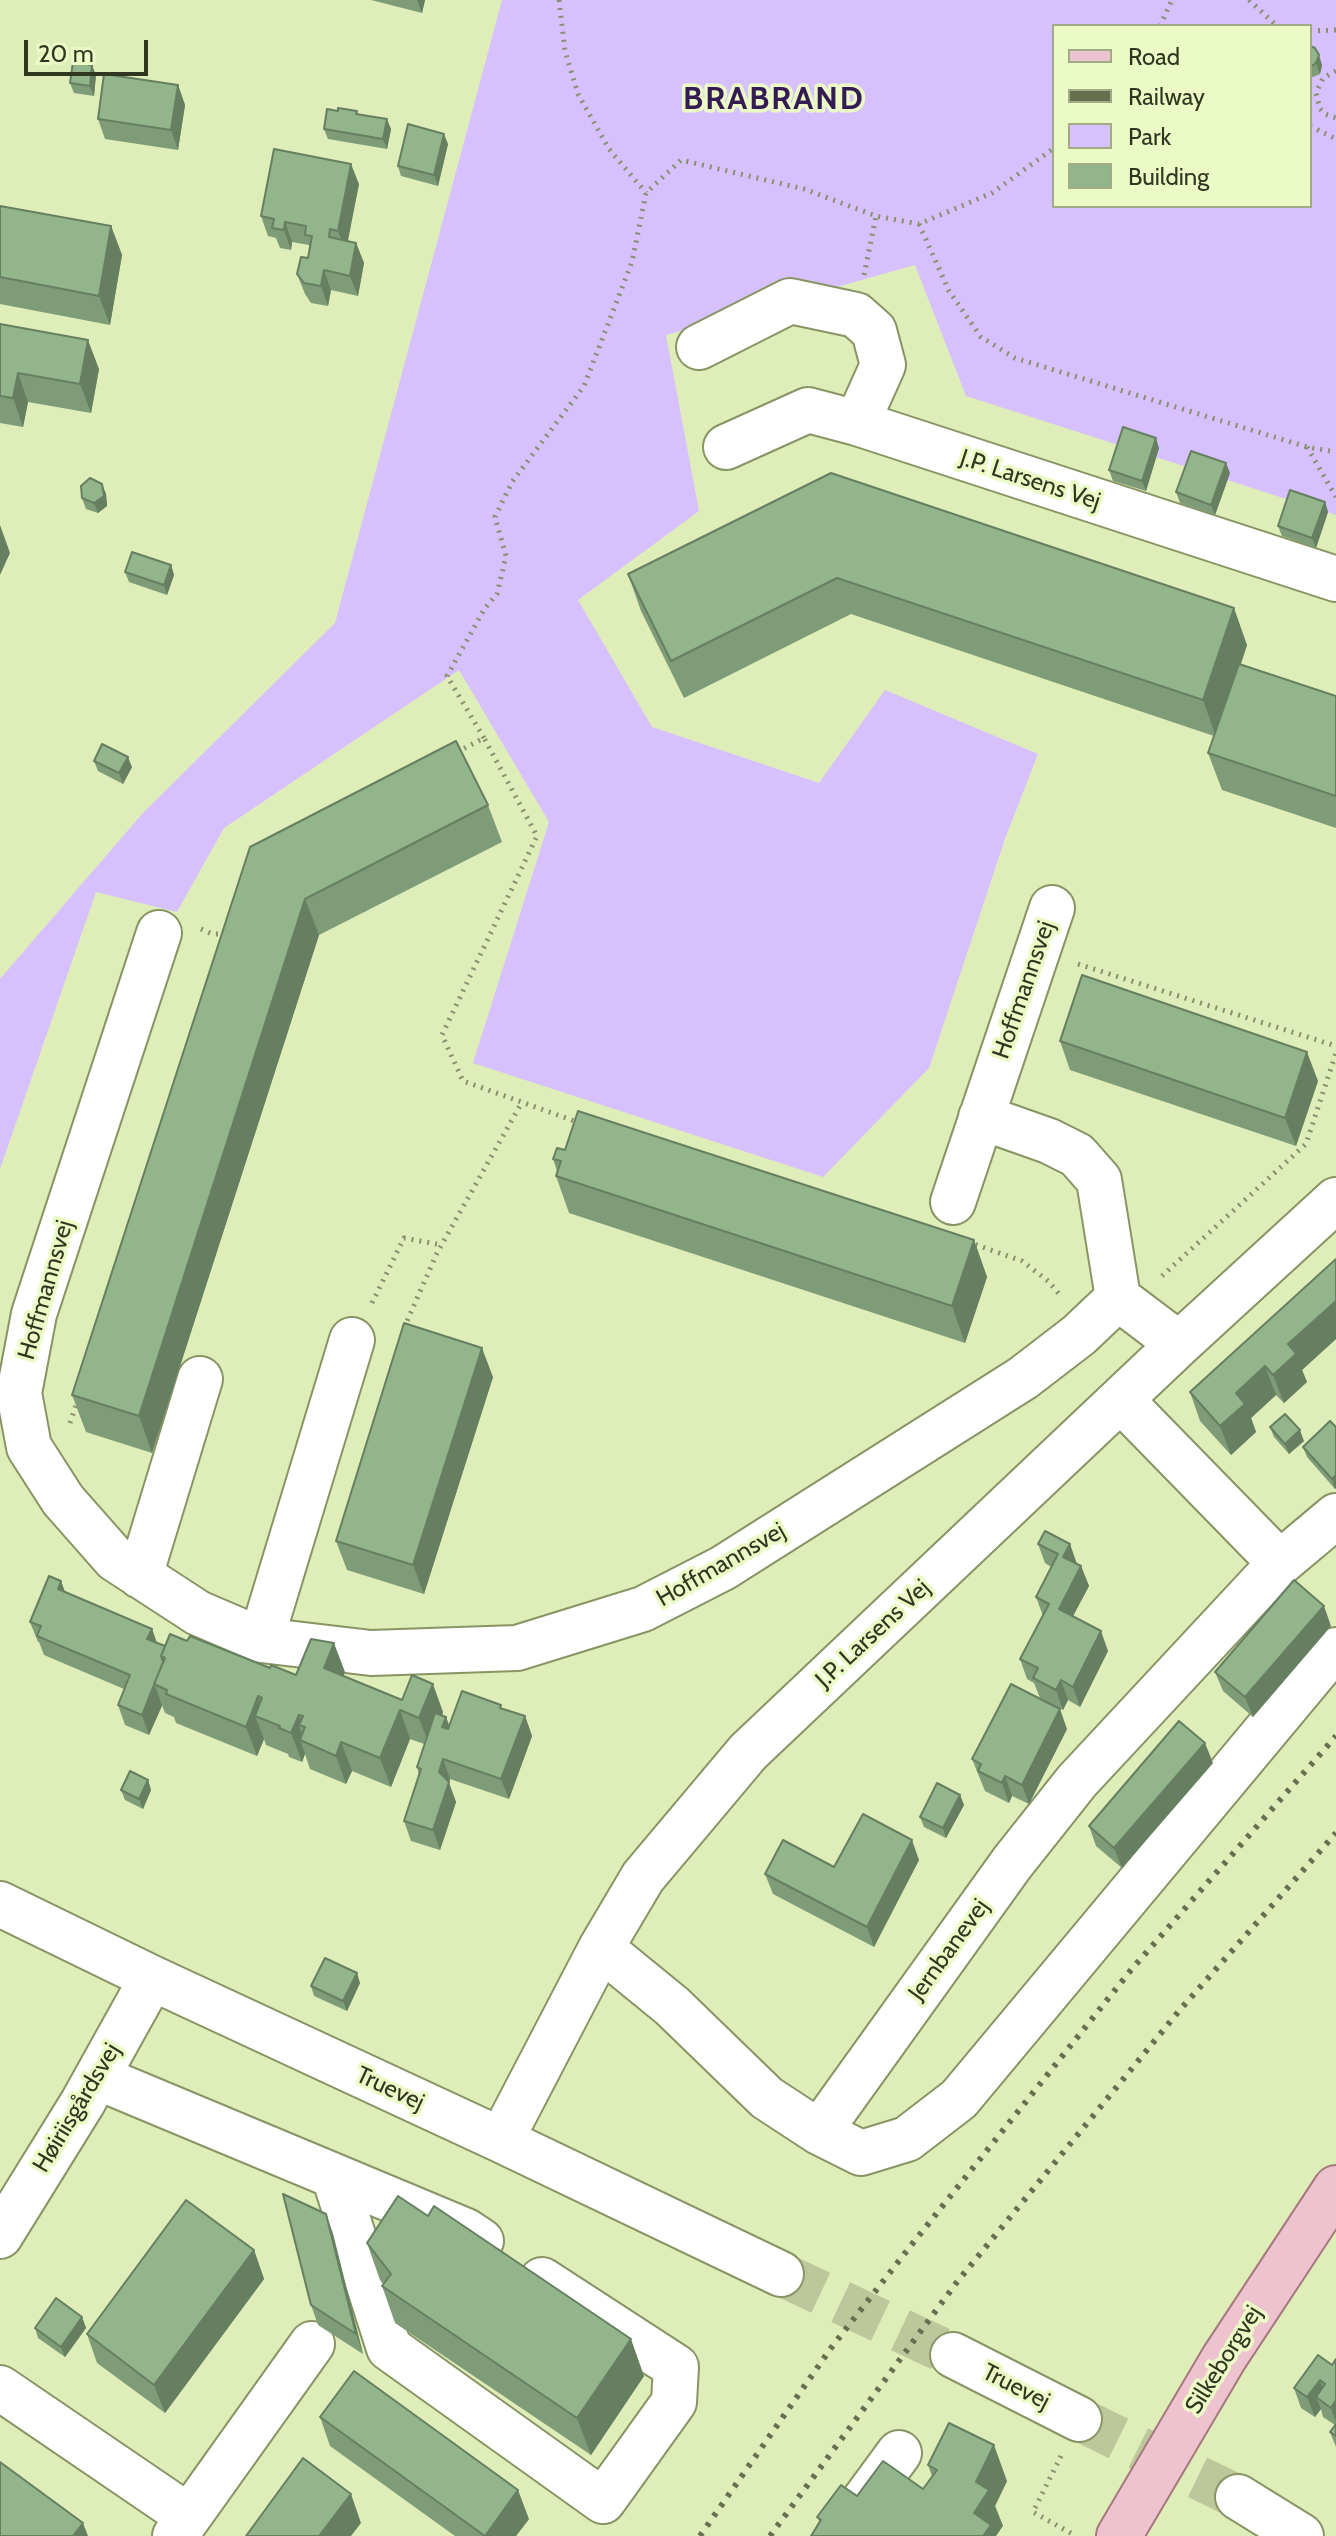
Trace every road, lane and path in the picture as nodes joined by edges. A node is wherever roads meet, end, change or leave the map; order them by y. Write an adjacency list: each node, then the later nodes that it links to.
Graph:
1 (559, 0): 12 (path)
2 (1172, 0): 4 (path)
3 (1249, 0): 5 (path)
4 (1161, 24)
5 (1275, 24)
6 (1336, 30): 7 (path)
7 (1312, 31)
8 (1336, 71): 9 (path)
9 (1336, 118)
10 (1312, 127): 11 (path)
11 (1336, 139)
12 (646, 193)
13 (876, 216): 15 (path)
14 (919, 224): 19 (path)
15 (856, 315): 16 (street); 17 (street)
16 (699, 347)
17 (857, 423): 18 (street, J.P. Larsens Vej); 22 (street, J.P. Larsens Vej)
18 (726, 447)
19 (1307, 447): 20 (path); 21 (path)
20 (1336, 452)
21 (1336, 497)
22 (1336, 579)
23 (444, 760): 31 (path)
24 (1052, 908): 28 (street, Hoffmannsvej)
25 (159, 933): 45 (street, Hoffmannsvej)
26 (227, 934): 27 (path)
27 (222, 949)
28 (1038, 951): 29 (path); 32 (street, Hoffmannsvej)
29 (1336, 1046)
30 (1336, 1053): 38 (path)
31 (522, 1102): 33 (path); 36 (path)
32 (981, 1117): 35 (street, Hoffmannsvej); 38 (street)
33 (590, 1126)
34 (1336, 1200): 41 (street, J.P. Larsens Vej)
35 (959, 1221): 37 (path)
36 (442, 1245): 39 (path); 40 (path)
37 (1057, 1292)
38 (1124, 1303): 41 (street); 49 (street, Hoffmannsvej)
39 (406, 1324)
40 (352, 1340): 49 (street)
41 (1179, 1344): 44 (street, J.P. Larsens Vej)
42 (200, 1379): 48 (street)
43 (81, 1390): 45 (path)
44 (1121, 1400): 47 (street); 52 (street, J.P. Larsens Vej)
45 (51, 1481): 48 (street, Hoffmannsvej)
46 (1336, 1516): 47 (street, Jernbanevej)
47 (1280, 1563): 55 (street, Jernbanevej)
48 (140, 1576): 49 (street, Hoffmannsvej)
49 (261, 1640)
50 (1336, 1650): 55 (street)
51 (0, 1904): 53 (street, Truevej)
52 (601, 1948): 55 (street); 56 (street, J.P. Larsens Vej)
53 (152, 1978): 54 (street, Høiriisgårdsvej); 56 (street, Truevej)
54 (97, 2077): 57 (street); 59 (street, Høiriisgårdsvej)
55 (819, 2132)
56 (501, 2140): 60 (street, Truevej)
57 (334, 2176): 57 (street)
58 (1336, 2188): 70 (main road, Silkeborgvej)
59 (0, 2236)
60 (781, 2274)
61 (312, 2344): 67 (street)
62 (953, 2355): 64 (street, Truevej)
63 (0, 2388): 67 (street)
64 (1079, 2419): 69 (path)
65 (899, 2453): 68 (street)
66 (1251, 2514): 71 (street)
67 (182, 2526)
68 (838, 2536)
69 (1076, 2536)
70 (1119, 2536)
71 (1301, 2536)

